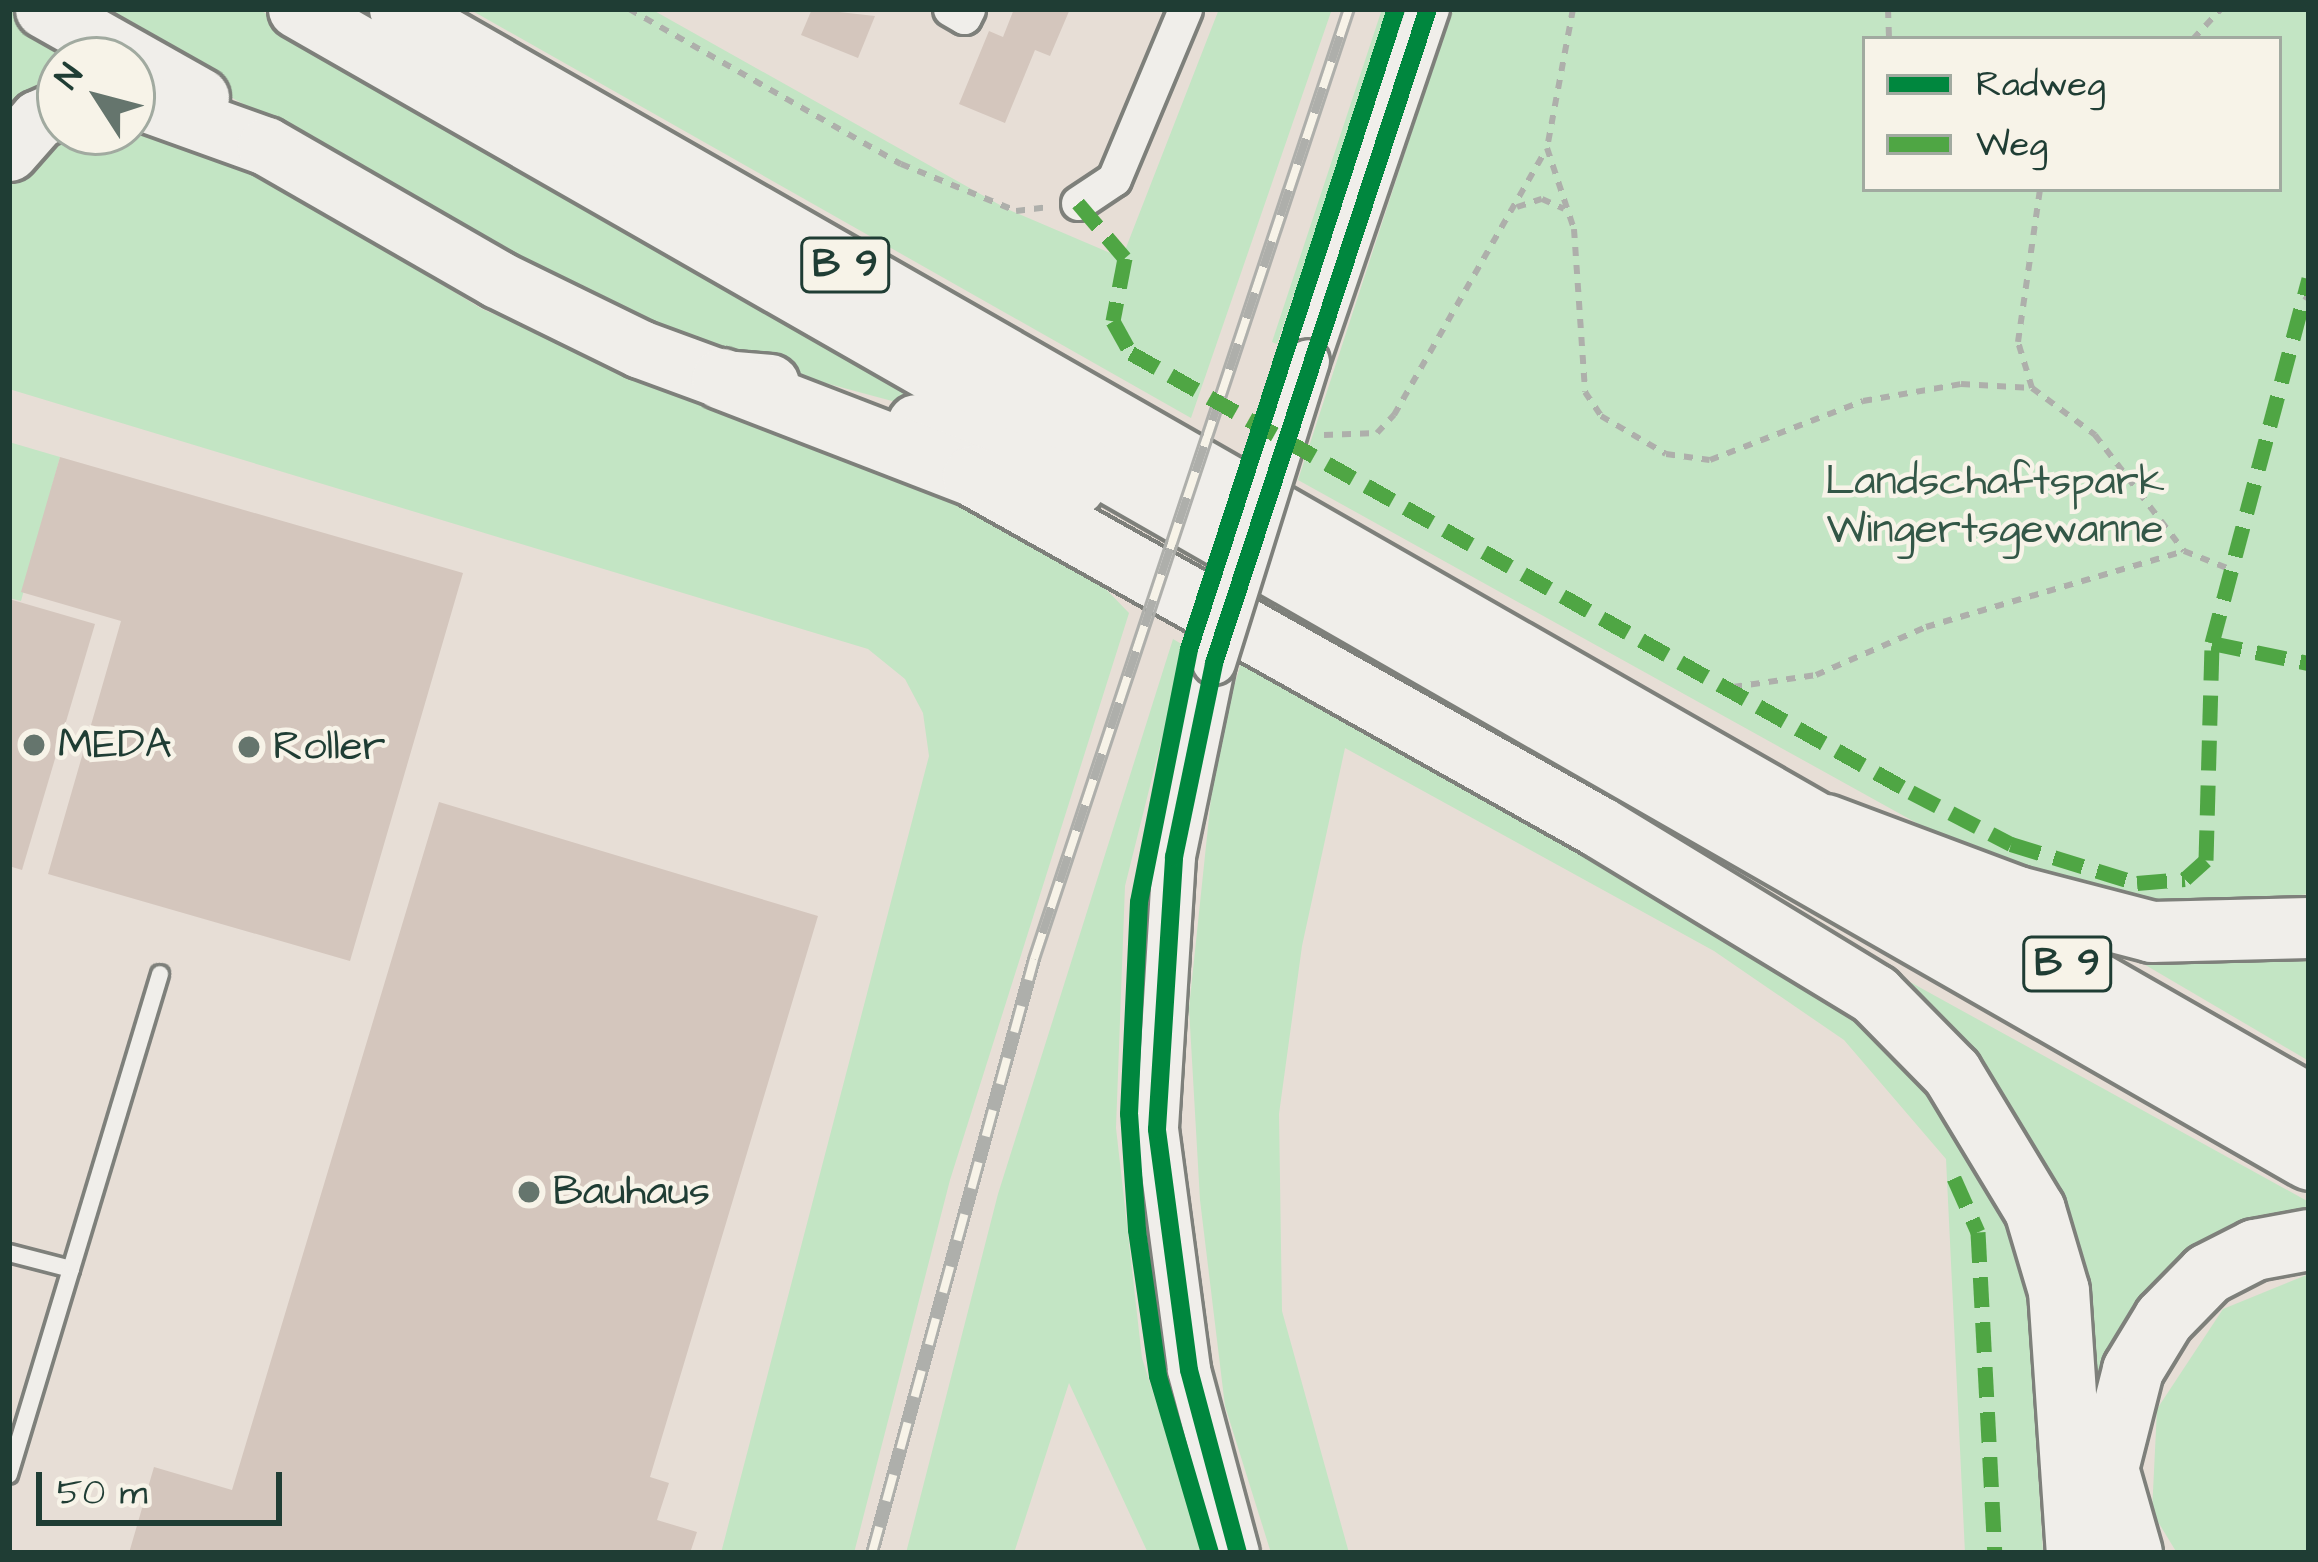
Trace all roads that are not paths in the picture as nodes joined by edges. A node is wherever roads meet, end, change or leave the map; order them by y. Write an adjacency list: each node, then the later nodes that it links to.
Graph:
1 (44, 9): 10 (highway, B 9)
2 (297, 9): 14 (highway, B 9)
3 (398, 9): 15 (highway, B 9)
4 (950, 9): 5 (street)
5 (968, 9)
6 (1186, 9): 12 (street)
7 (1427, 9): 24 (street, bridge)
8 (156, 107): 10 (highway)
9 (36, 129): 11 (highway)
10 (266, 146): 13 (highway, B 9)
11 (9, 152)
12 (1078, 203)
13 (722, 379): 14 (highway, B 9); 25 (highway)
14 (1158, 500): 19 (highway, B 9)
15 (1826, 825): 16 (highway); 18 (highway, B 9)
16 (2309, 928)
17 (160, 974): 22 (lane)
18 (2309, 1103)
19 (2309, 1161)
20 (2309, 1240): 26 (highway)
21 (9, 1253): 22 (lane)
22 (71, 1269): 23 (lane)
23 (9, 1475)
24 (1238, 1553)
25 (2077, 1553)
26 (2132, 1553)

